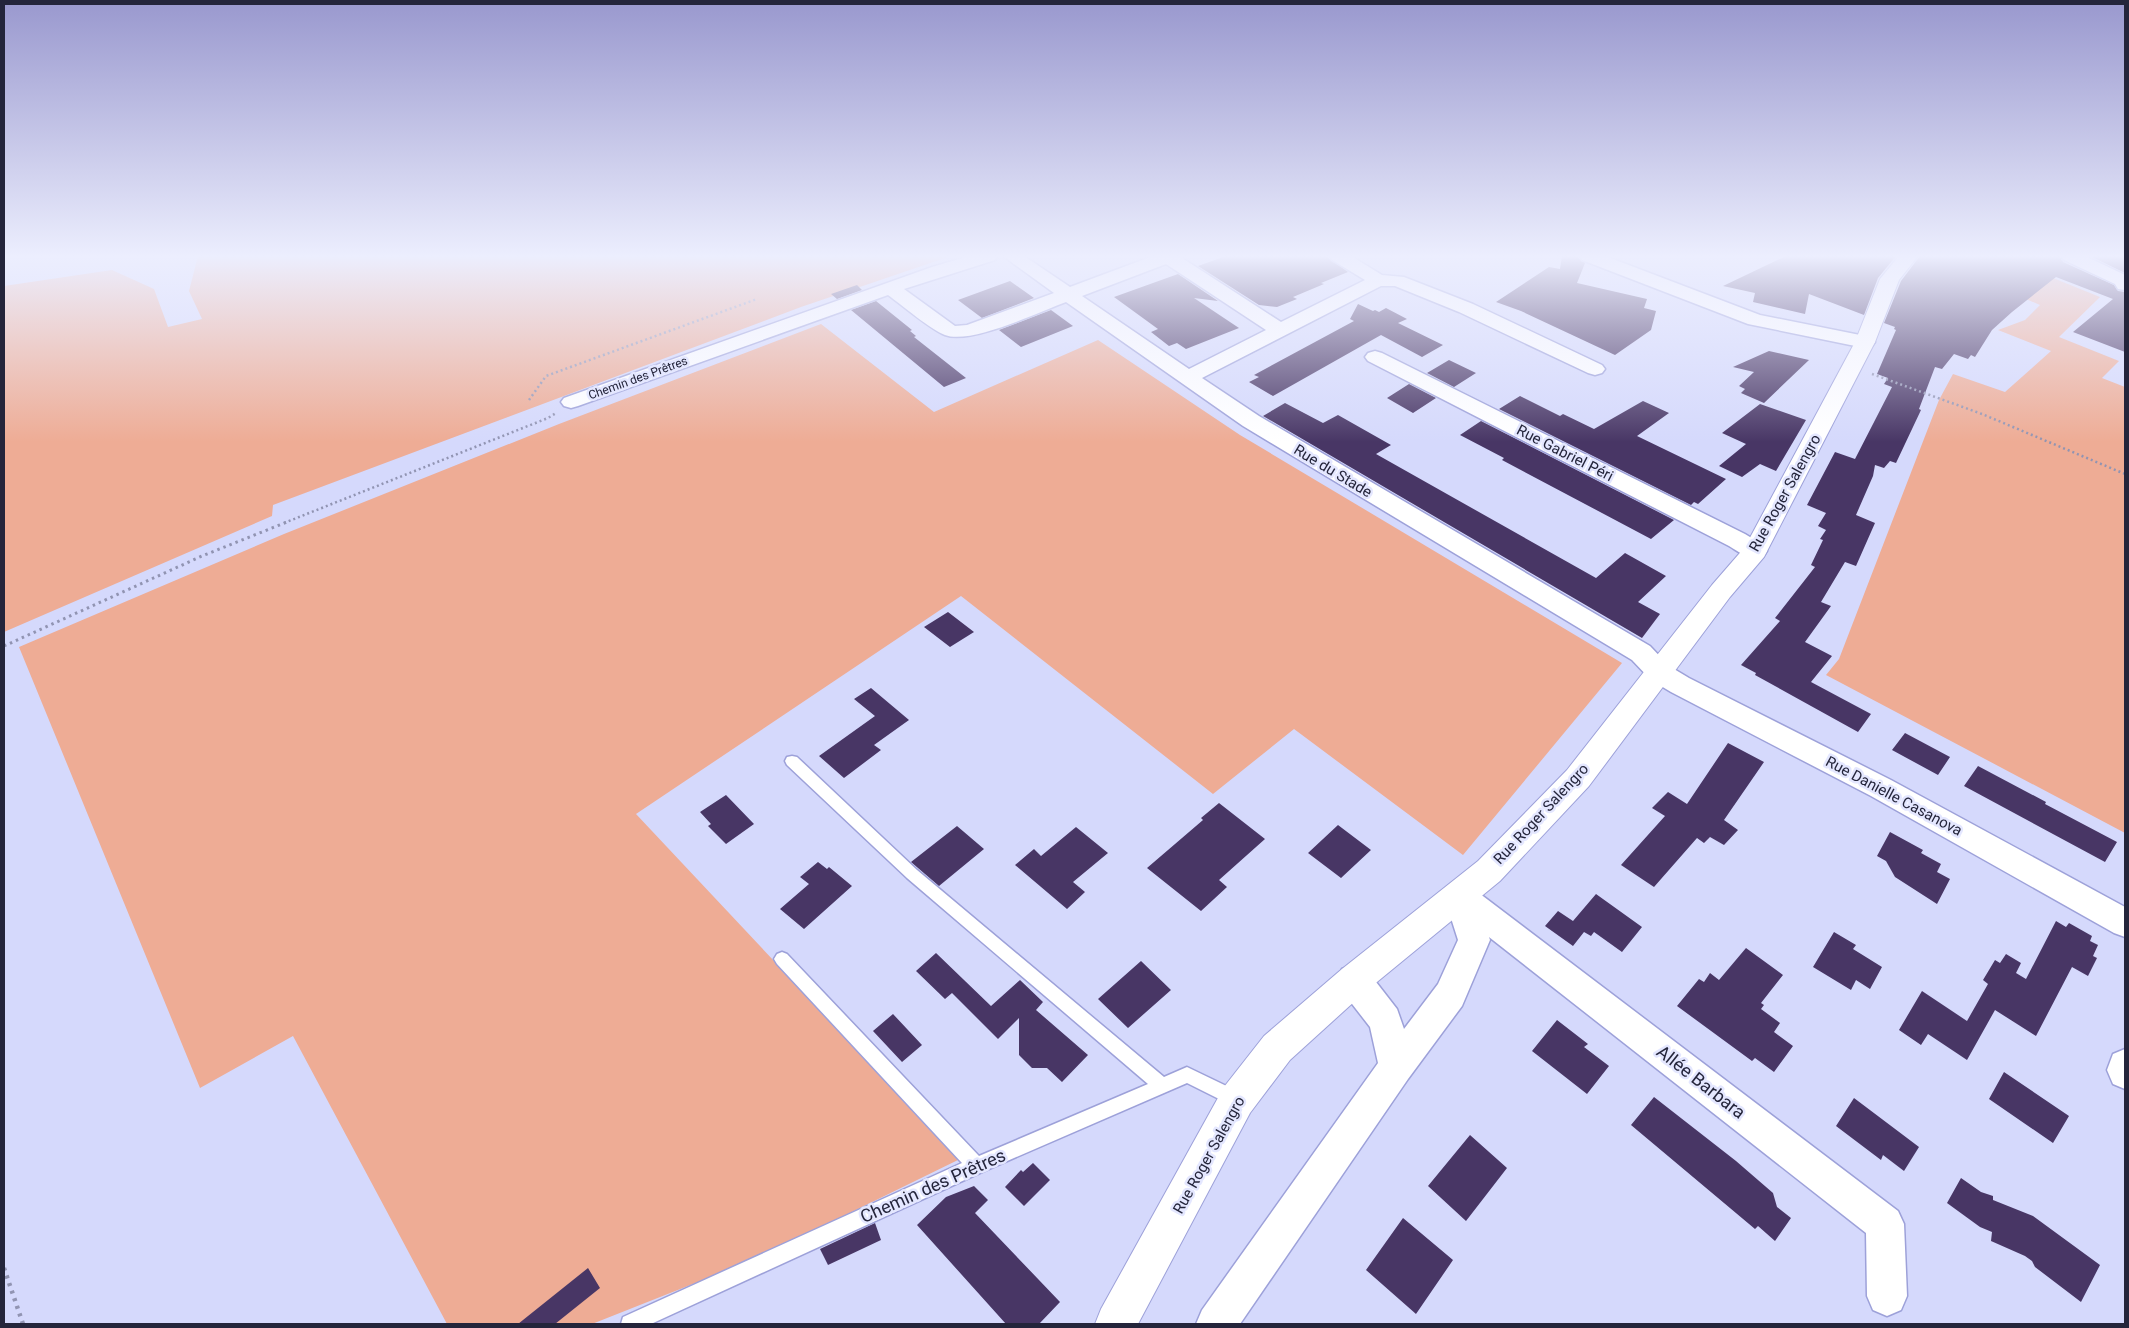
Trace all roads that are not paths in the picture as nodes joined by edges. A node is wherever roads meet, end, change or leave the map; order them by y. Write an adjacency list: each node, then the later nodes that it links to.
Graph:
1 (806, 318): 15 (street, Chemin des Prêtres)
2 (932, 318): 3 (street)
3 (1005, 318)
4 (1102, 318): 14 (street, Rue du Stade)
5 (1262, 318): 10 (street)
6 (1304, 318): 10 (street)
7 (1487, 318): 13 (street)
8 (1749, 318): 11 (street)
9 (1875, 318): 11 (street, Rue Roger Salengro)
10 (1280, 330): 14 (street)
11 (1866, 342): 16 (street, Rue Roger Salengro)
12 (1375, 357): 16 (street, Rue Gabriel Péri)
13 (1595, 369)
14 (1187, 378): 17 (street, Rue du Stade)
15 (571, 402)
16 (1755, 551): 17 (street, Rue Roger Salengro)
17 (1660, 673): 19 (street, Rue Roger Salengro); 20 (street, Rue Danielle Casanova)
18 (792, 761): 26 (lane)
19 (1460, 896): 22 (street, Rue Roger Salengro); 24 (street); 29 (street, Allée Barbara)
20 (2125, 923)
21 (782, 959): 28 (lane)
22 (1354, 980): 24 (street); 27 (street, Rue Roger Salengro)
23 (2125, 1066): 25 (street)
24 (1396, 1068): 32 (street)
25 (2125, 1072)
26 (1163, 1086): 27 (lane, Chemin des Prêtres); 28 (lane, Chemin des Prêtres)
27 (1237, 1100): 31 (street, Rue Roger Salengro)
28 (976, 1166): 30 (lane, Chemin des Prêtres)
29 (1888, 1296)
30 (630, 1324)
31 (1116, 1324)
32 (1216, 1324)

